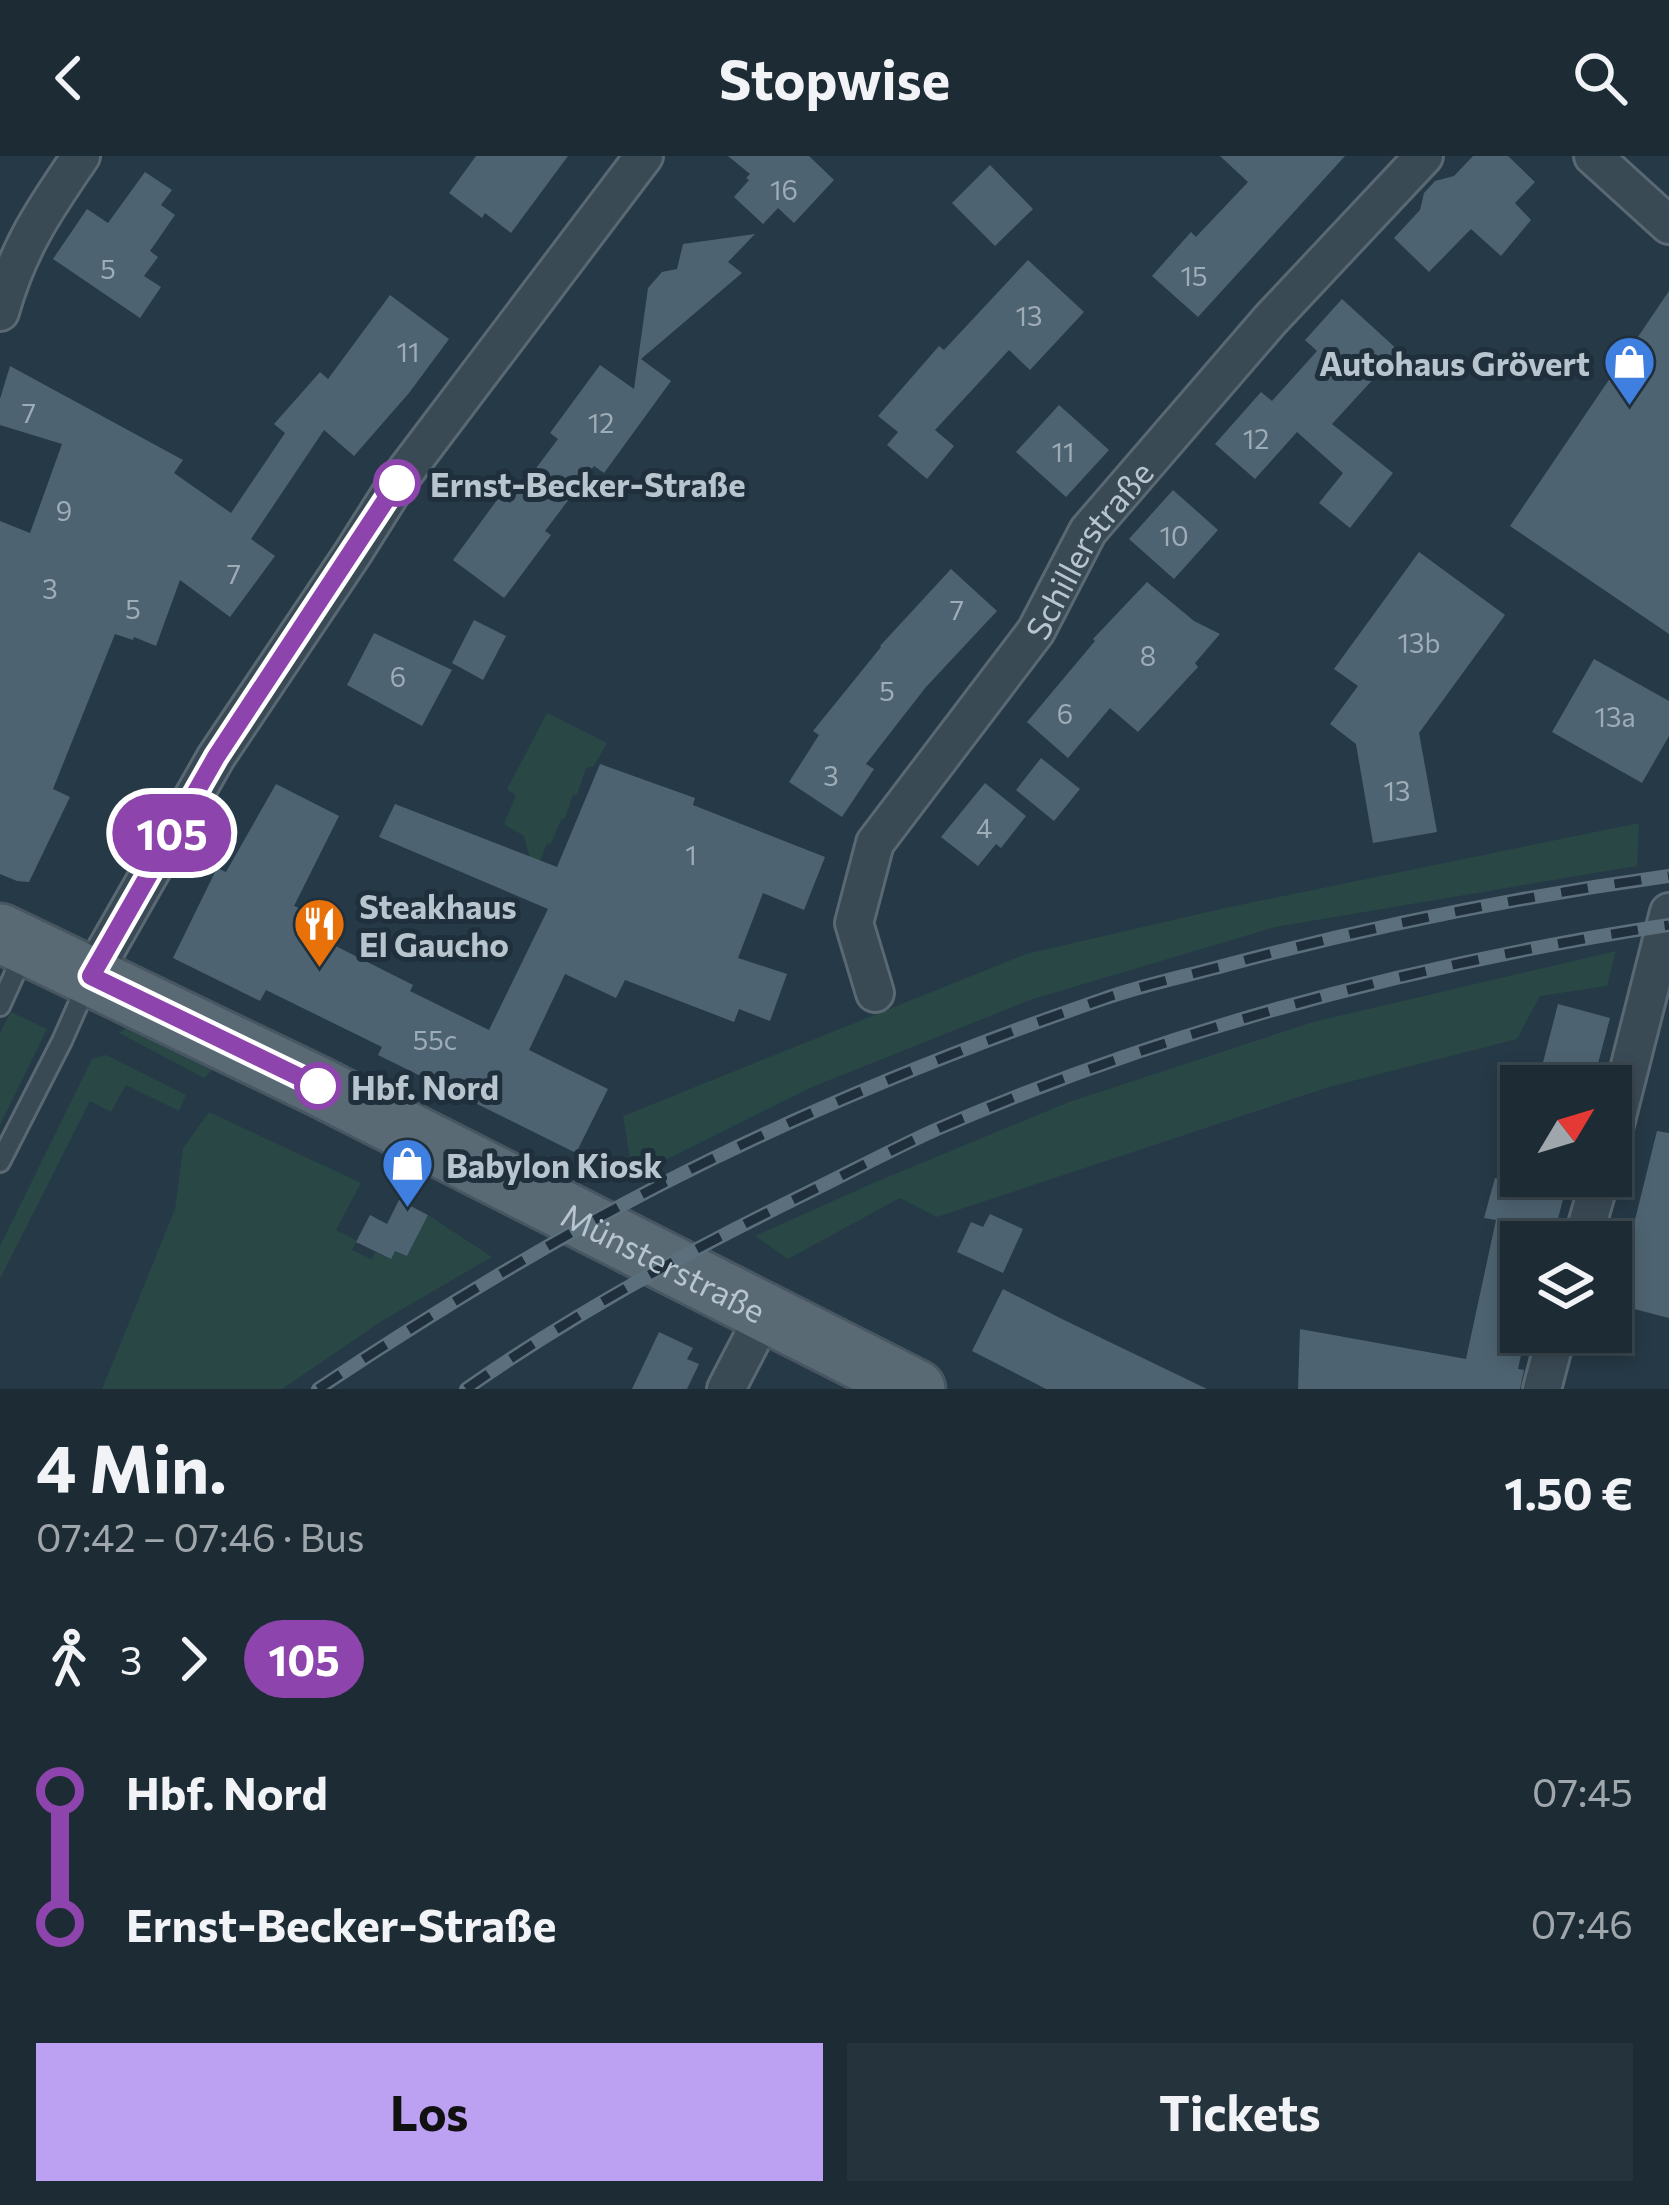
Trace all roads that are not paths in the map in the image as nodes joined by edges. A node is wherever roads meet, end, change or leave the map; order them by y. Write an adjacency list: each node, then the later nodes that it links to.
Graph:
1 (81, 156): 6 (street)
2 (644, 156): 9 (street)
3 (1424, 156): 10 (street, Schillerstraße)
4 (1593, 156): 5 (street)
5 (1669, 224)
6 (0, 312)
7 (1669, 912): 12 (street)
8 (14, 940): 9 (main road, Münsterstraße); 11 (lane, Münsterstraße)
9 (91, 976): 13 (lane); 14 (main road, Münsterstraße)
10 (875, 993)
11 (0, 1006)
12 (1630, 1065)
13 (0, 1162)
14 (766, 1312): 16 (street); 17 (main road, Münsterstraße)
15 (1551, 1353): 18 (street)
16 (726, 1389)
17 (916, 1389)
18 (1542, 1389)

